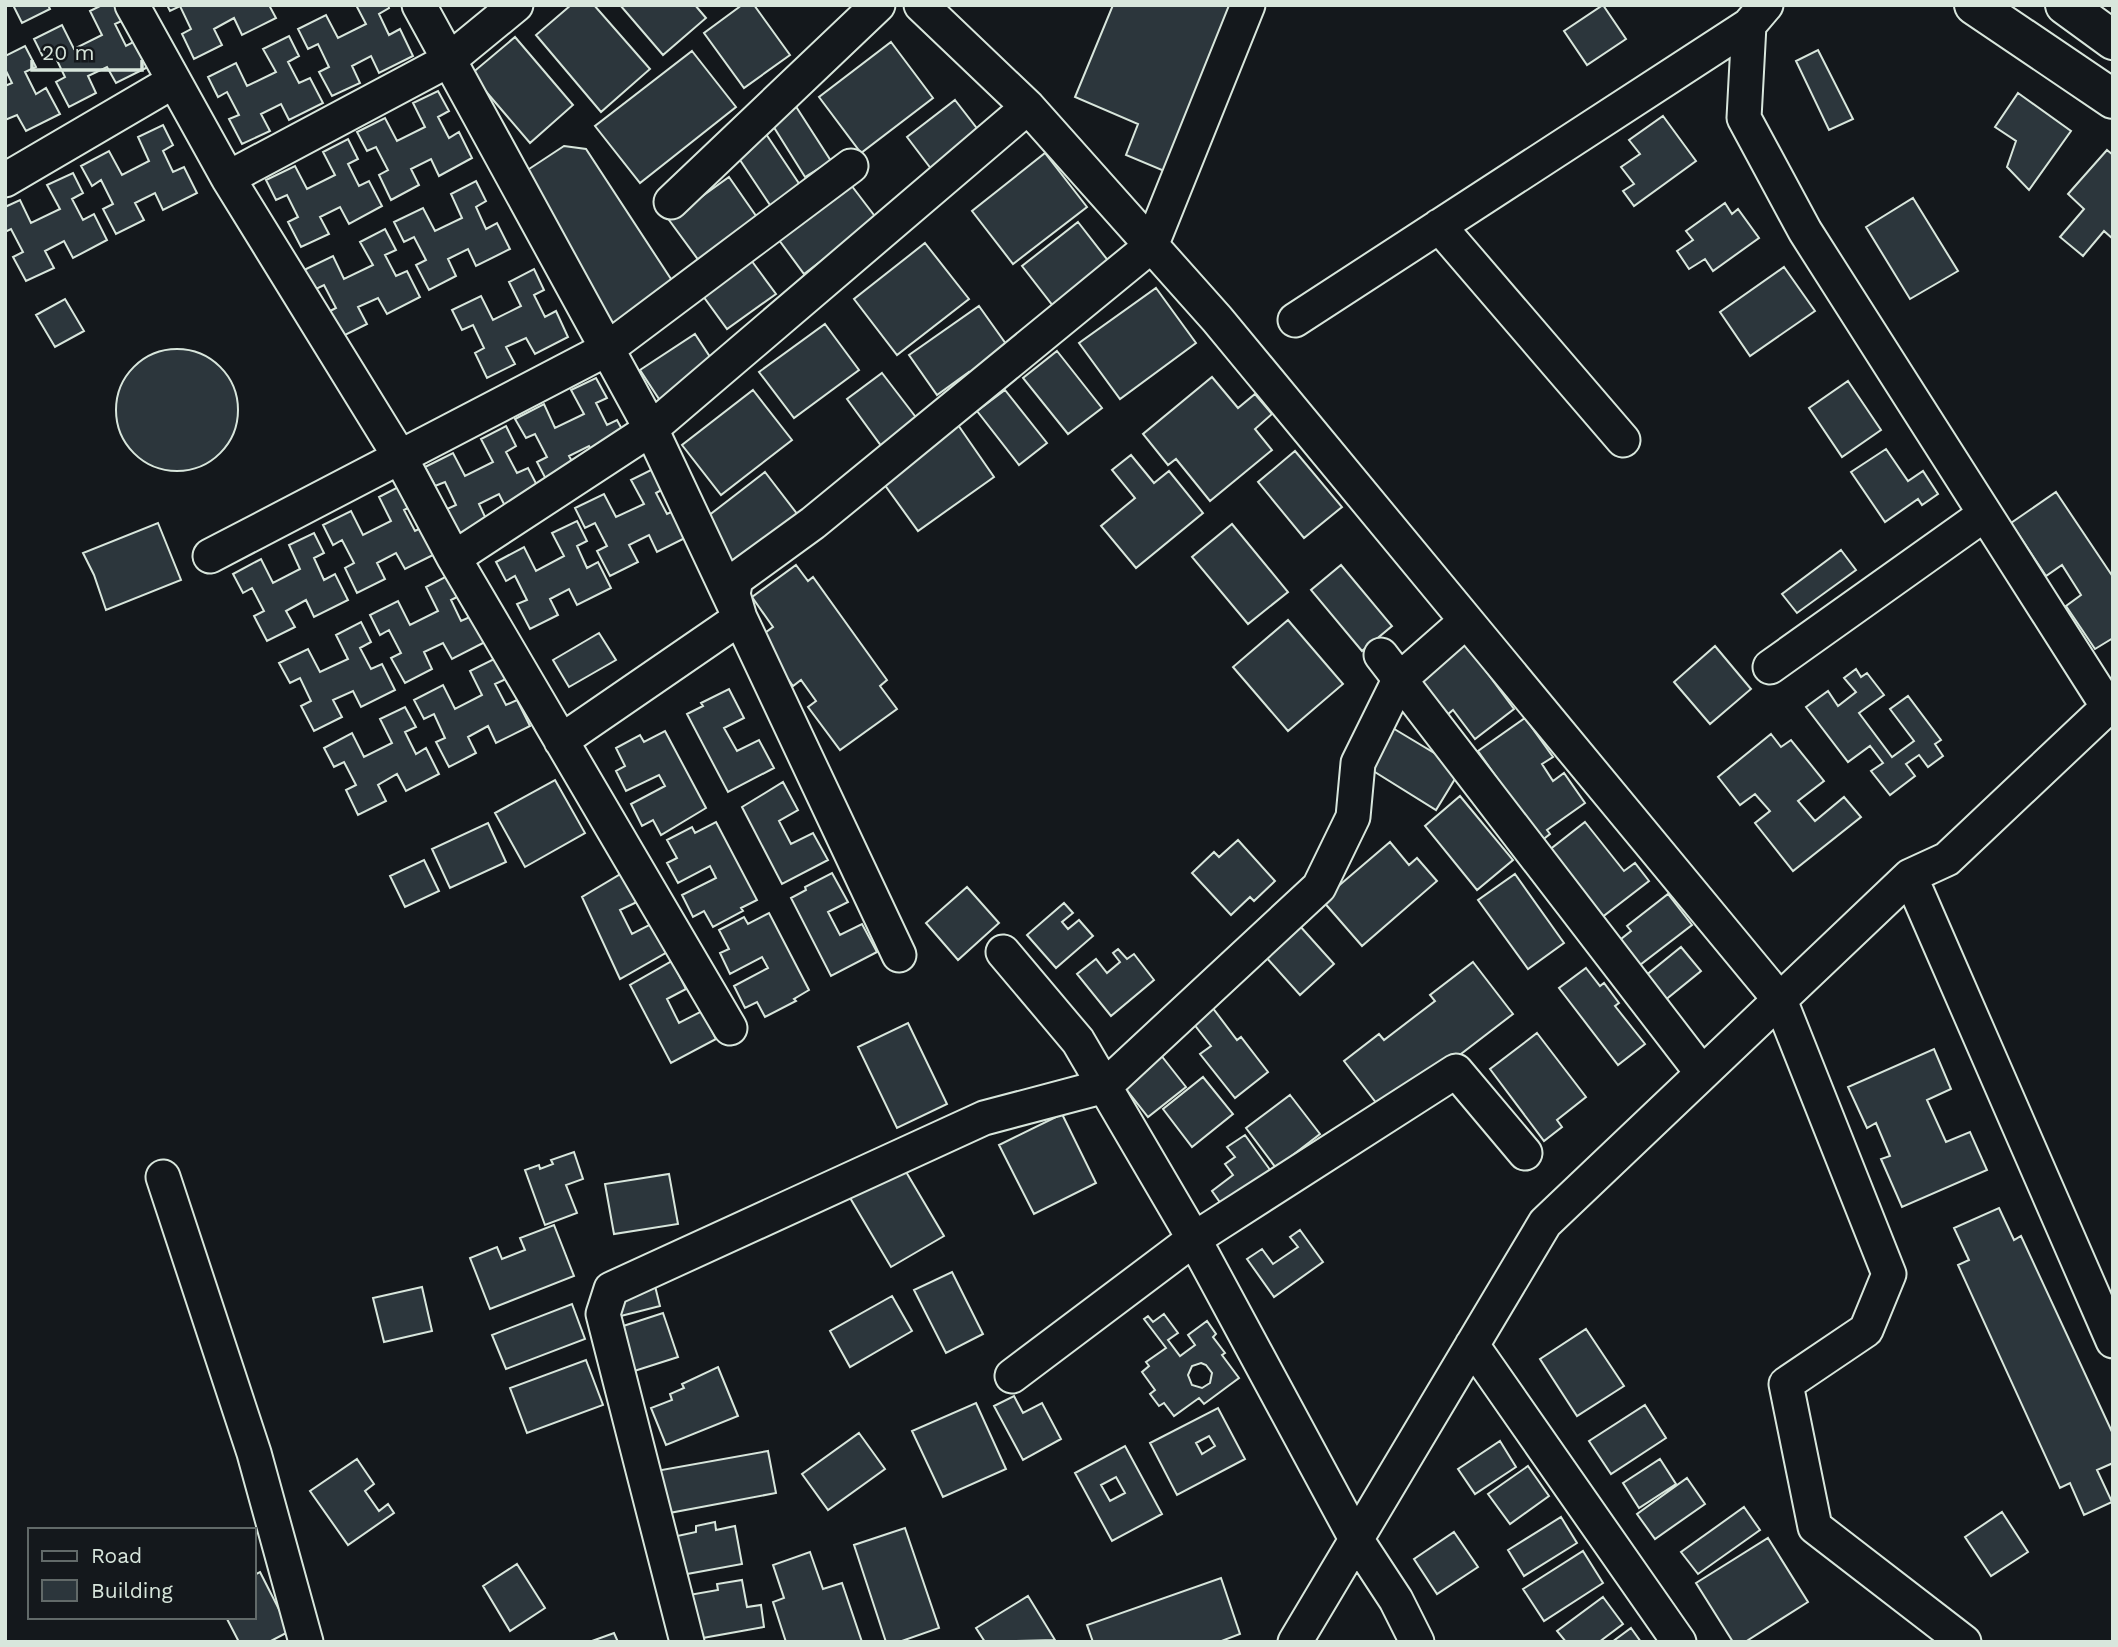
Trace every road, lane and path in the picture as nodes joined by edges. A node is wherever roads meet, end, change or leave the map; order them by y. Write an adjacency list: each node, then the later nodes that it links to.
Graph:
1 (132, 5): 12 (street)
2 (419, 5): 11 (street)
3 (516, 5): 11 (street)
4 (878, 5): 18 (street)
5 (920, 5): 14 (street)
6 (1248, 5): 20 (street)
7 (1974, 5): 13 (main road)
8 (2065, 5): 10 (main road)
9 (1758, 15): 19 (street); 26 (street)
10 (2113, 40)
11 (449, 60): 16 (street); 22 (street)
12 (174, 81): 16 (street); 17 (street)
13 (2113, 99)
14 (1028, 107): 20 (street); 23 (street)
15 (851, 166): 22 (street)
16 (228, 178): 25 (street)
17 (5, 180)
18 (671, 202)
19 (1439, 226): 21 (street); 24 (street)
20 (1151, 246): 29 (street); 30 (street)
21 (1295, 320)
22 (607, 349): 23 (street); 25 (street)
23 (651, 429): 28 (street); 29 (street)
24 (1623, 440)
25 (400, 457): 27 (street); 28 (street)
26 (1985, 514): 31 (street); 33 (street)
27 (210, 556)
28 (454, 558): 34 (street)
29 (740, 618): 34 (street); 37 (street)
30 (1466, 621): 32 (street); 38 (street)
31 (1770, 667)
32 (1390, 668): 40 (street); 41 (street)
33 (2110, 706): 35 (street)
34 (561, 741): 39 (street)
35 (1910, 876): 38 (street); 45 (street)
36 (1003, 952): 41 (street)
37 (899, 955)
38 (1780, 1000): 40 (street); 54 (street)
39 (730, 1028)
40 (1702, 1073): 46 (street)
41 (1105, 1086): 44 (street); 50 (street)
42 (1525, 1153): 44 (street)
43 (163, 1177): 49 (street)
44 (1194, 1239): 47 (street); 48 (street)
45 (2113, 1341)
46 (1472, 1345): 48 (street); 53 (street)
47 (1012, 1376)
48 (1356, 1539): 51 (street); 52 (street)
49 (306, 1642)
50 (687, 1642)
51 (1295, 1642)
52 (1418, 1642)
53 (1679, 1642)
54 (1964, 1642)

